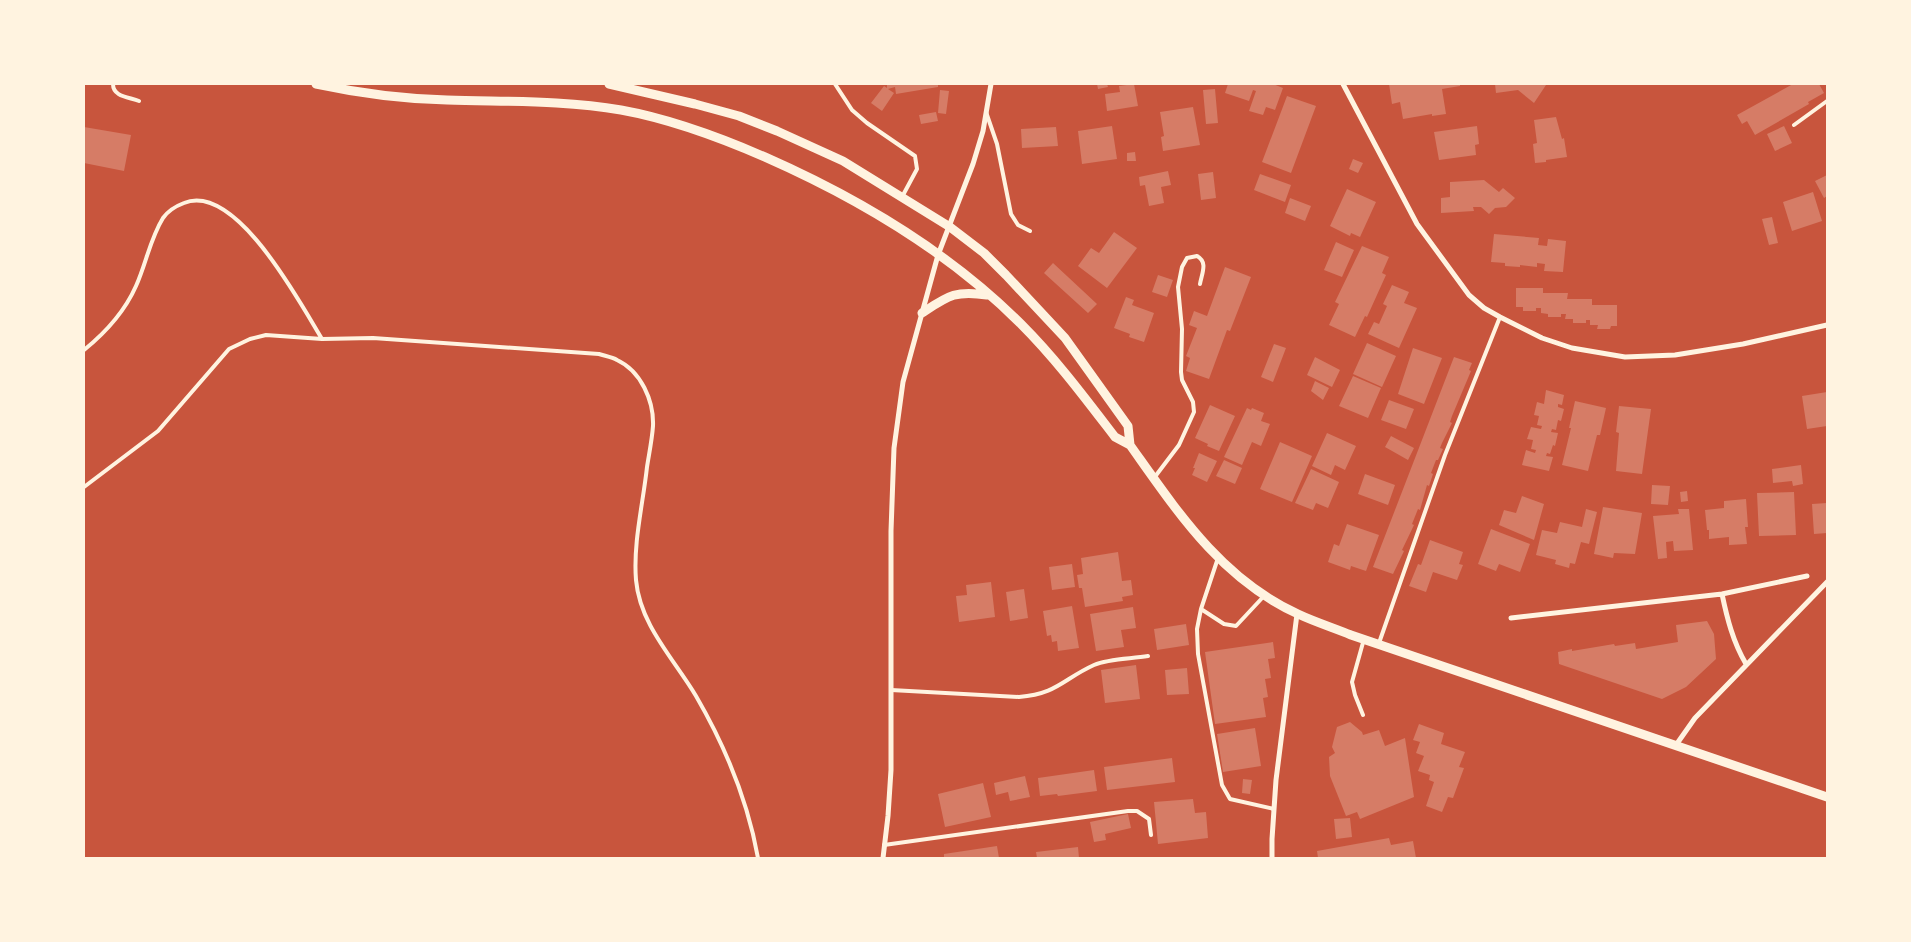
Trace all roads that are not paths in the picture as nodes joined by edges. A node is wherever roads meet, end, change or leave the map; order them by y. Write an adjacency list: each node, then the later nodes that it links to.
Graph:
1 (113, 84): 7 (lane)
2 (316, 84): 14 (street)
3 (608, 84): 11 (street)
4 (835, 84): 11 (lane)
5 (991, 84): 9 (street)
6 (1343, 84): 18 (street)
7 (139, 101)
8 (1827, 101): 10 (lane)
9 (986, 112): 12 (street); 13 (lane)
10 (1794, 125)
11 (902, 197): 12 (street)
12 (950, 227): 14 (street); 22 (street)
13 (1030, 231)
14 (938, 255): 16 (street); 17 (street)
15 (1200, 284): 23 (lane)
16 (990, 295): 17 (street); 22 (street)
17 (922, 313): 37 (street)
18 (1500, 317): 19 (street); 34 (lane)
19 (1827, 326)
20 (322, 338): 21 (lane); 24 (lane); 44 (lane)
21 (84, 350)
22 (1130, 445): 23 (street)
23 (1154, 478): 25 (street)
24 (84, 487)
25 (1218, 558): 29 (street); 30 (lane)
26 (1807, 576): 28 (street)
27 (1827, 582): 36 (street)
28 (1722, 594): 32 (street); 36 (street)
29 (1265, 595): 30 (lane); 31 (street)
30 (1200, 609): 41 (lane)
31 (1297, 614): 33 (street); 41 (street)
32 (1511, 618)
33 (1364, 639): 34 (street); 38 (lane)
34 (1379, 644): 39 (street)
35 (1148, 656): 37 (lane)
36 (1746, 664): 39 (street)
37 (891, 690): 43 (street)
38 (1363, 716)
39 (1676, 745): 40 (street)
40 (1827, 797)
41 (1274, 810): 46 (street)
42 (1151, 835): 43 (lane)
43 (884, 845): 45 (street)
44 (758, 858)
45 (883, 858)
46 (1272, 858)

